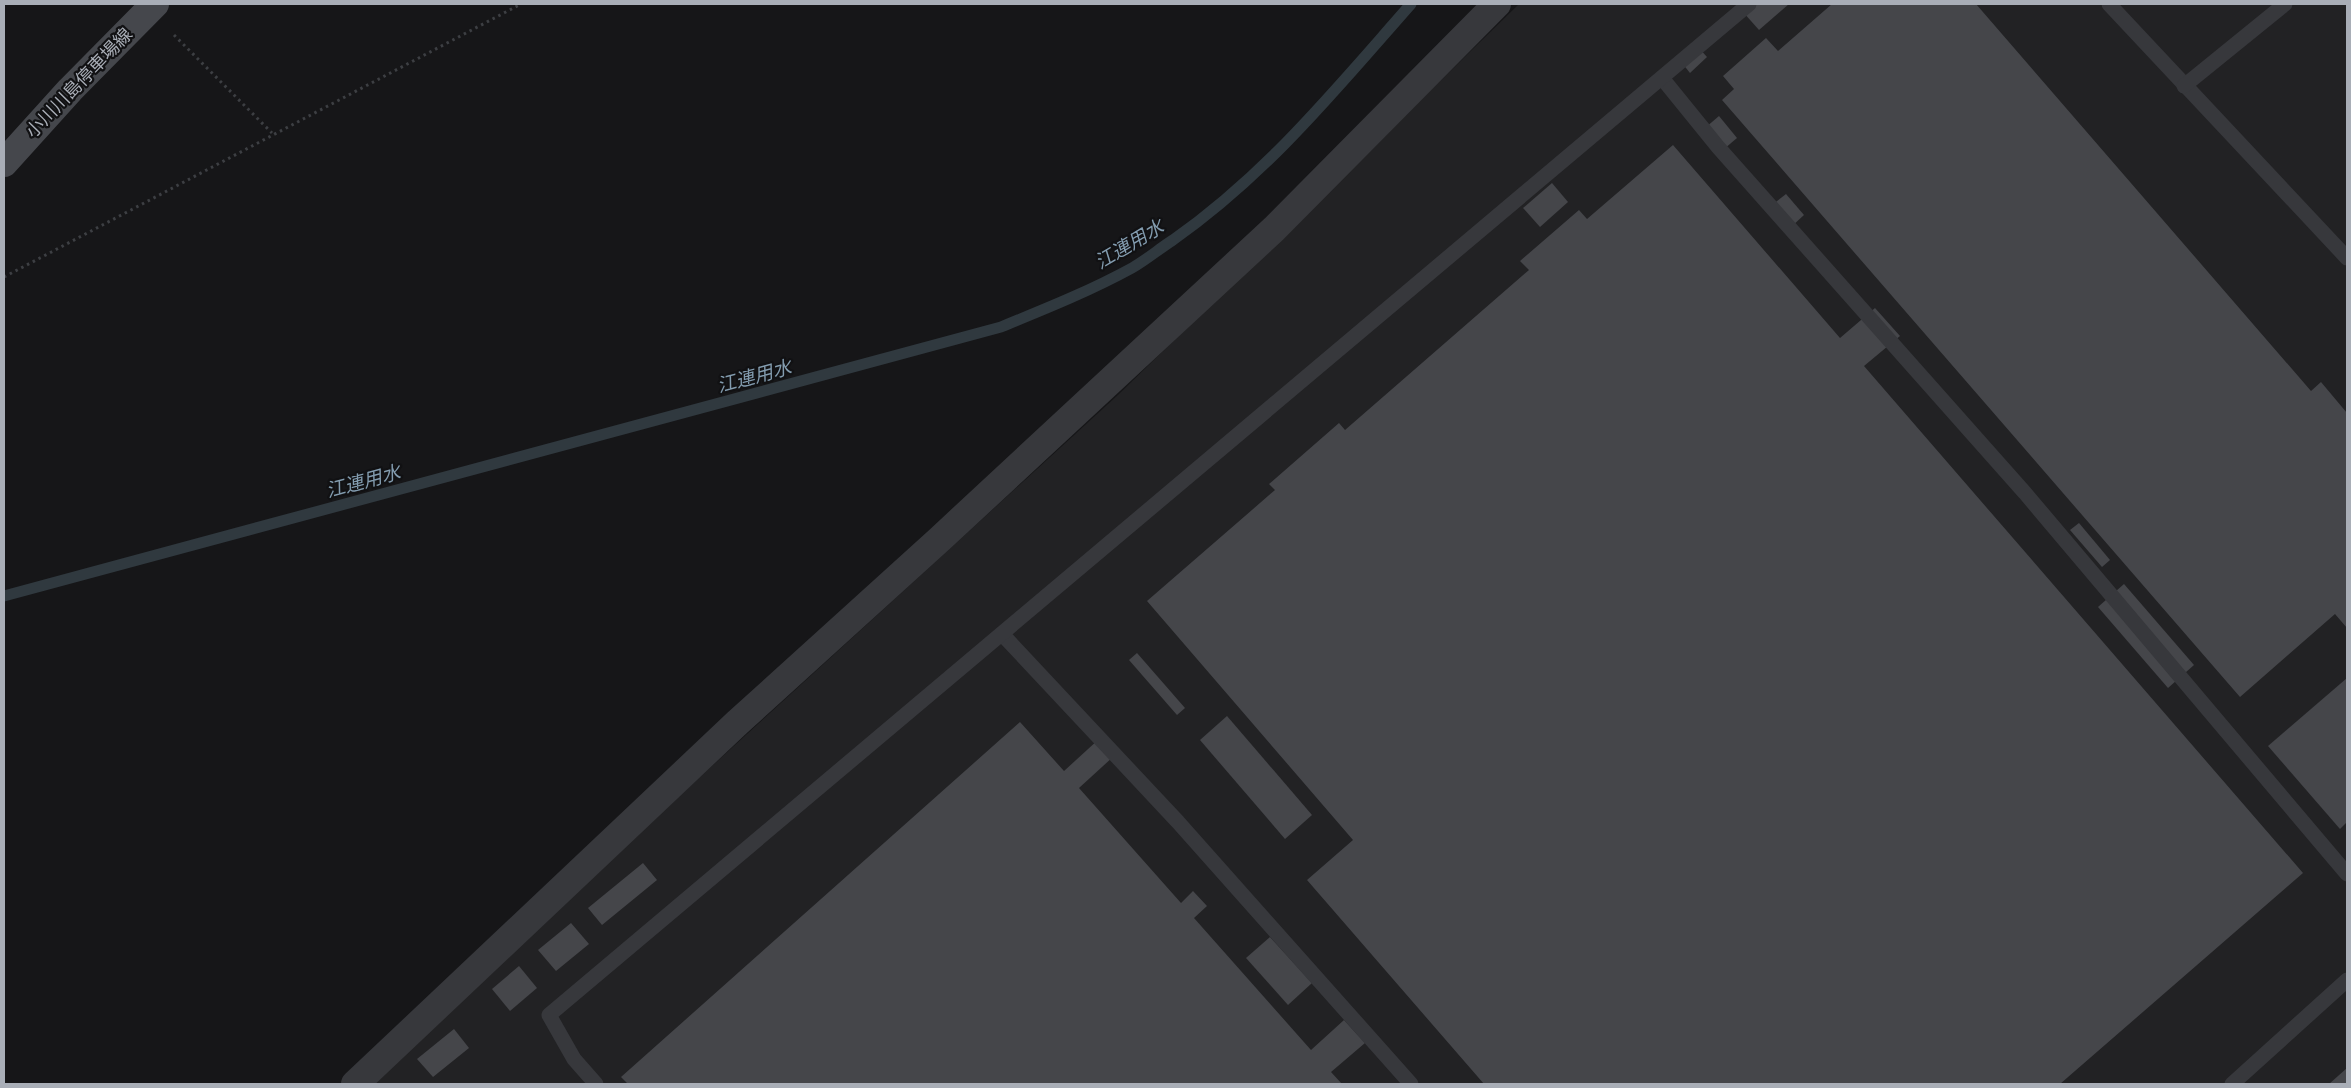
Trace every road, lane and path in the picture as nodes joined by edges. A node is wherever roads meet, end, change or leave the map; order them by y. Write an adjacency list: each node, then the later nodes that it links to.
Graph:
1 (521, 4): 9 (path)
2 (1497, 4): 16 (street)
3 (1749, 4): 7 (lane)
4 (2108, 4): 8 (lane)
5 (2285, 4): 8 (lane)
6 (152, 7): 9 (path); 10 (main road, 小川川島停車場線)
7 (1662, 78): 13 (lane); 14 (lane)
8 (2184, 86): 11 (lane)
9 (272, 133): 12 (path)
10 (4, 163)
11 (2347, 258)
12 (4, 277)
13 (1002, 634): 17 (lane); 18 (lane)
14 (2347, 874)
15 (2347, 980): 19 (lane)
16 (355, 1084)
17 (596, 1084)
18 (1411, 1084)
19 (2232, 1084)

